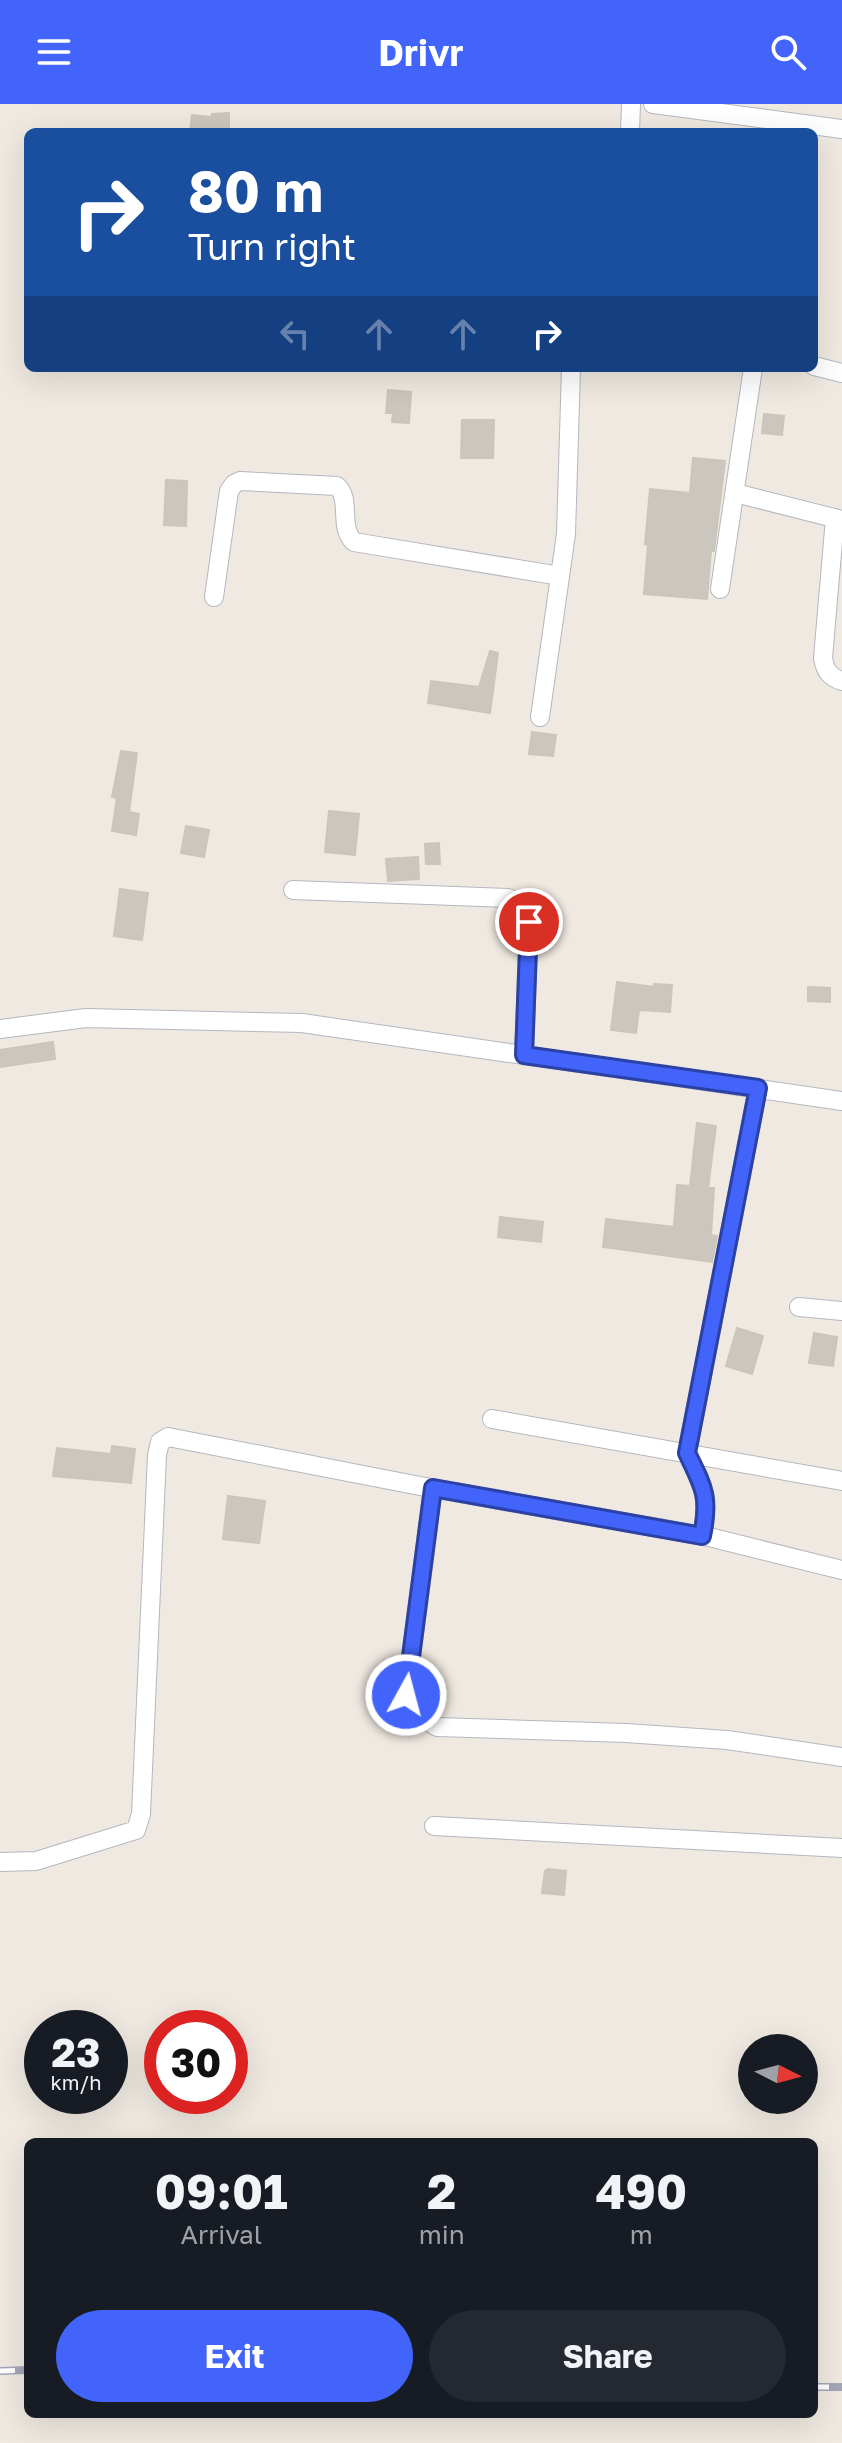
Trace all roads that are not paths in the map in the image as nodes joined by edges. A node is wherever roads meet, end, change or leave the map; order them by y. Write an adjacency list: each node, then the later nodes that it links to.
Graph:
1 (631, 104): 5 (street)
2 (653, 104): 4 (street)
3 (807, 104): 4 (street)
4 (804, 124): 6 (street)
5 (630, 128)
6 (842, 129)
7 (818, 367): 10 (street)
8 (571, 372): 13 (street)
9 (752, 372): 11 (street)
10 (842, 373)
11 (735, 493): 12 (street); 14 (street)
12 (839, 519): 16 (street)
13 (560, 576): 15 (street); 17 (street)
14 (720, 589)
15 (214, 597)
16 (842, 681)
17 (540, 717)
18 (293, 890): 20 (street)
19 (0, 1029): 20 (street)
20 (524, 1055): 21 (street)
21 (758, 1088): 22 (street); 26 (street)
22 (842, 1101)
23 (799, 1307): 24 (street)
24 (842, 1311)
25 (492, 1419): 26 (street)
26 (687, 1453): 27 (street); 29 (street)
27 (842, 1481)
28 (433, 1488): 29 (street); 31 (street); 34 (street)
29 (702, 1536): 30 (street)
30 (842, 1570)
31 (842, 1757)
32 (434, 1826): 33 (street)
33 (842, 1848)
34 (0, 1862)

